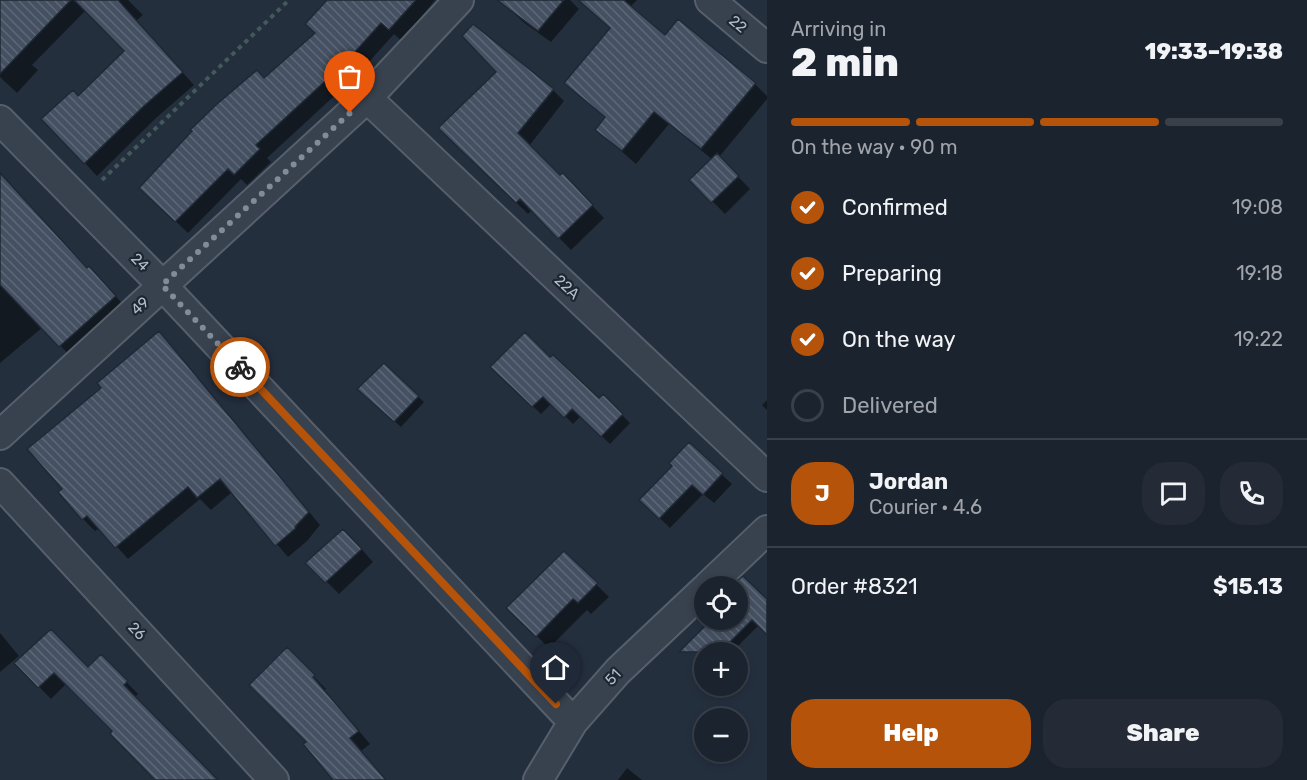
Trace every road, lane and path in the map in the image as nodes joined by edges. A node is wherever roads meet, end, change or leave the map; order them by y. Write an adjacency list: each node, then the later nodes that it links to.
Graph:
1 (289, 0): 7 (path)
2 (459, 0): 5 (street, 49)
3 (710, 0): 4 (street, 22)
4 (767, 48)
5 (367, 98): 8 (street, 49); 10 (street, 22A)
6 (0, 120): 7 (street, 24)
7 (80, 202): 8 (street, 24)
8 (162, 285): 9 (street, 49); 15 (street, 24)
9 (0, 435)
10 (767, 477)
11 (0, 483): 16 (street, 26)
12 (767, 530): 13 (street, 51)
13 (719, 576)
14 (694, 599): 15 (street, 51)
15 (573, 722): 17 (street, 51)
16 (274, 780)
17 (538, 780)

